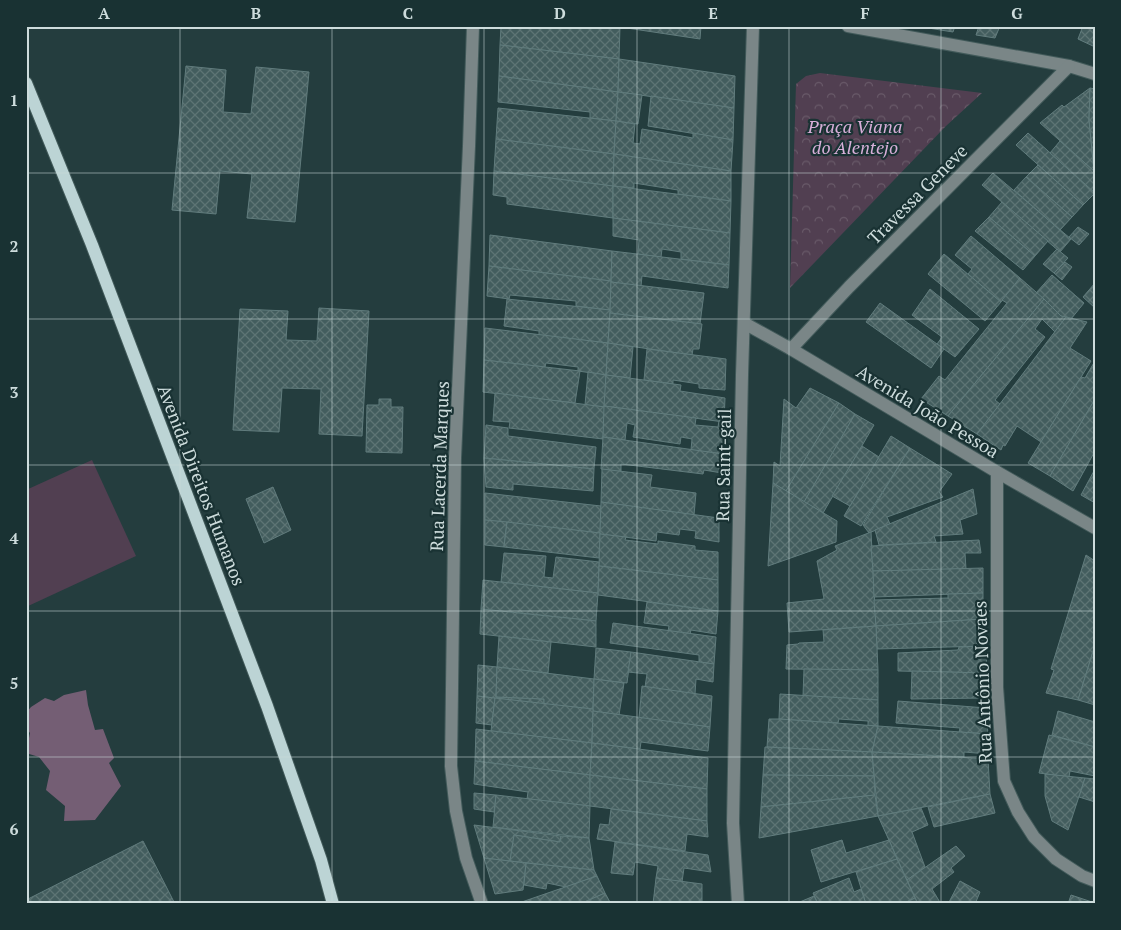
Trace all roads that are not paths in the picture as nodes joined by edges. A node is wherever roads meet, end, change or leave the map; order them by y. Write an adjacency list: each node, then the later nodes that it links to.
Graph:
1 (473, 26): 13 (street, Rua Lacerda Marques)
2 (753, 26): 7 (street, Rua Saint-gail)
3 (848, 26): 4 (street)
4 (1069, 66): 5 (street); 8 (street, Travessa Geneve)
5 (1095, 74)
6 (26, 83): 12 (main road, Avenida Direitos Humanos)
7 (744, 323): 8 (street, Avenida João Pessoa); 14 (street, Rua Saint-gail)
8 (791, 349): 9 (street, Avenida João Pessoa)
9 (997, 472): 10 (street, Avenida João Pessoa); 11 (street, Rua Antônio Novaes)
10 (1095, 528)
11 (1095, 881)
12 (333, 904)
13 (482, 904)
14 (738, 904)

